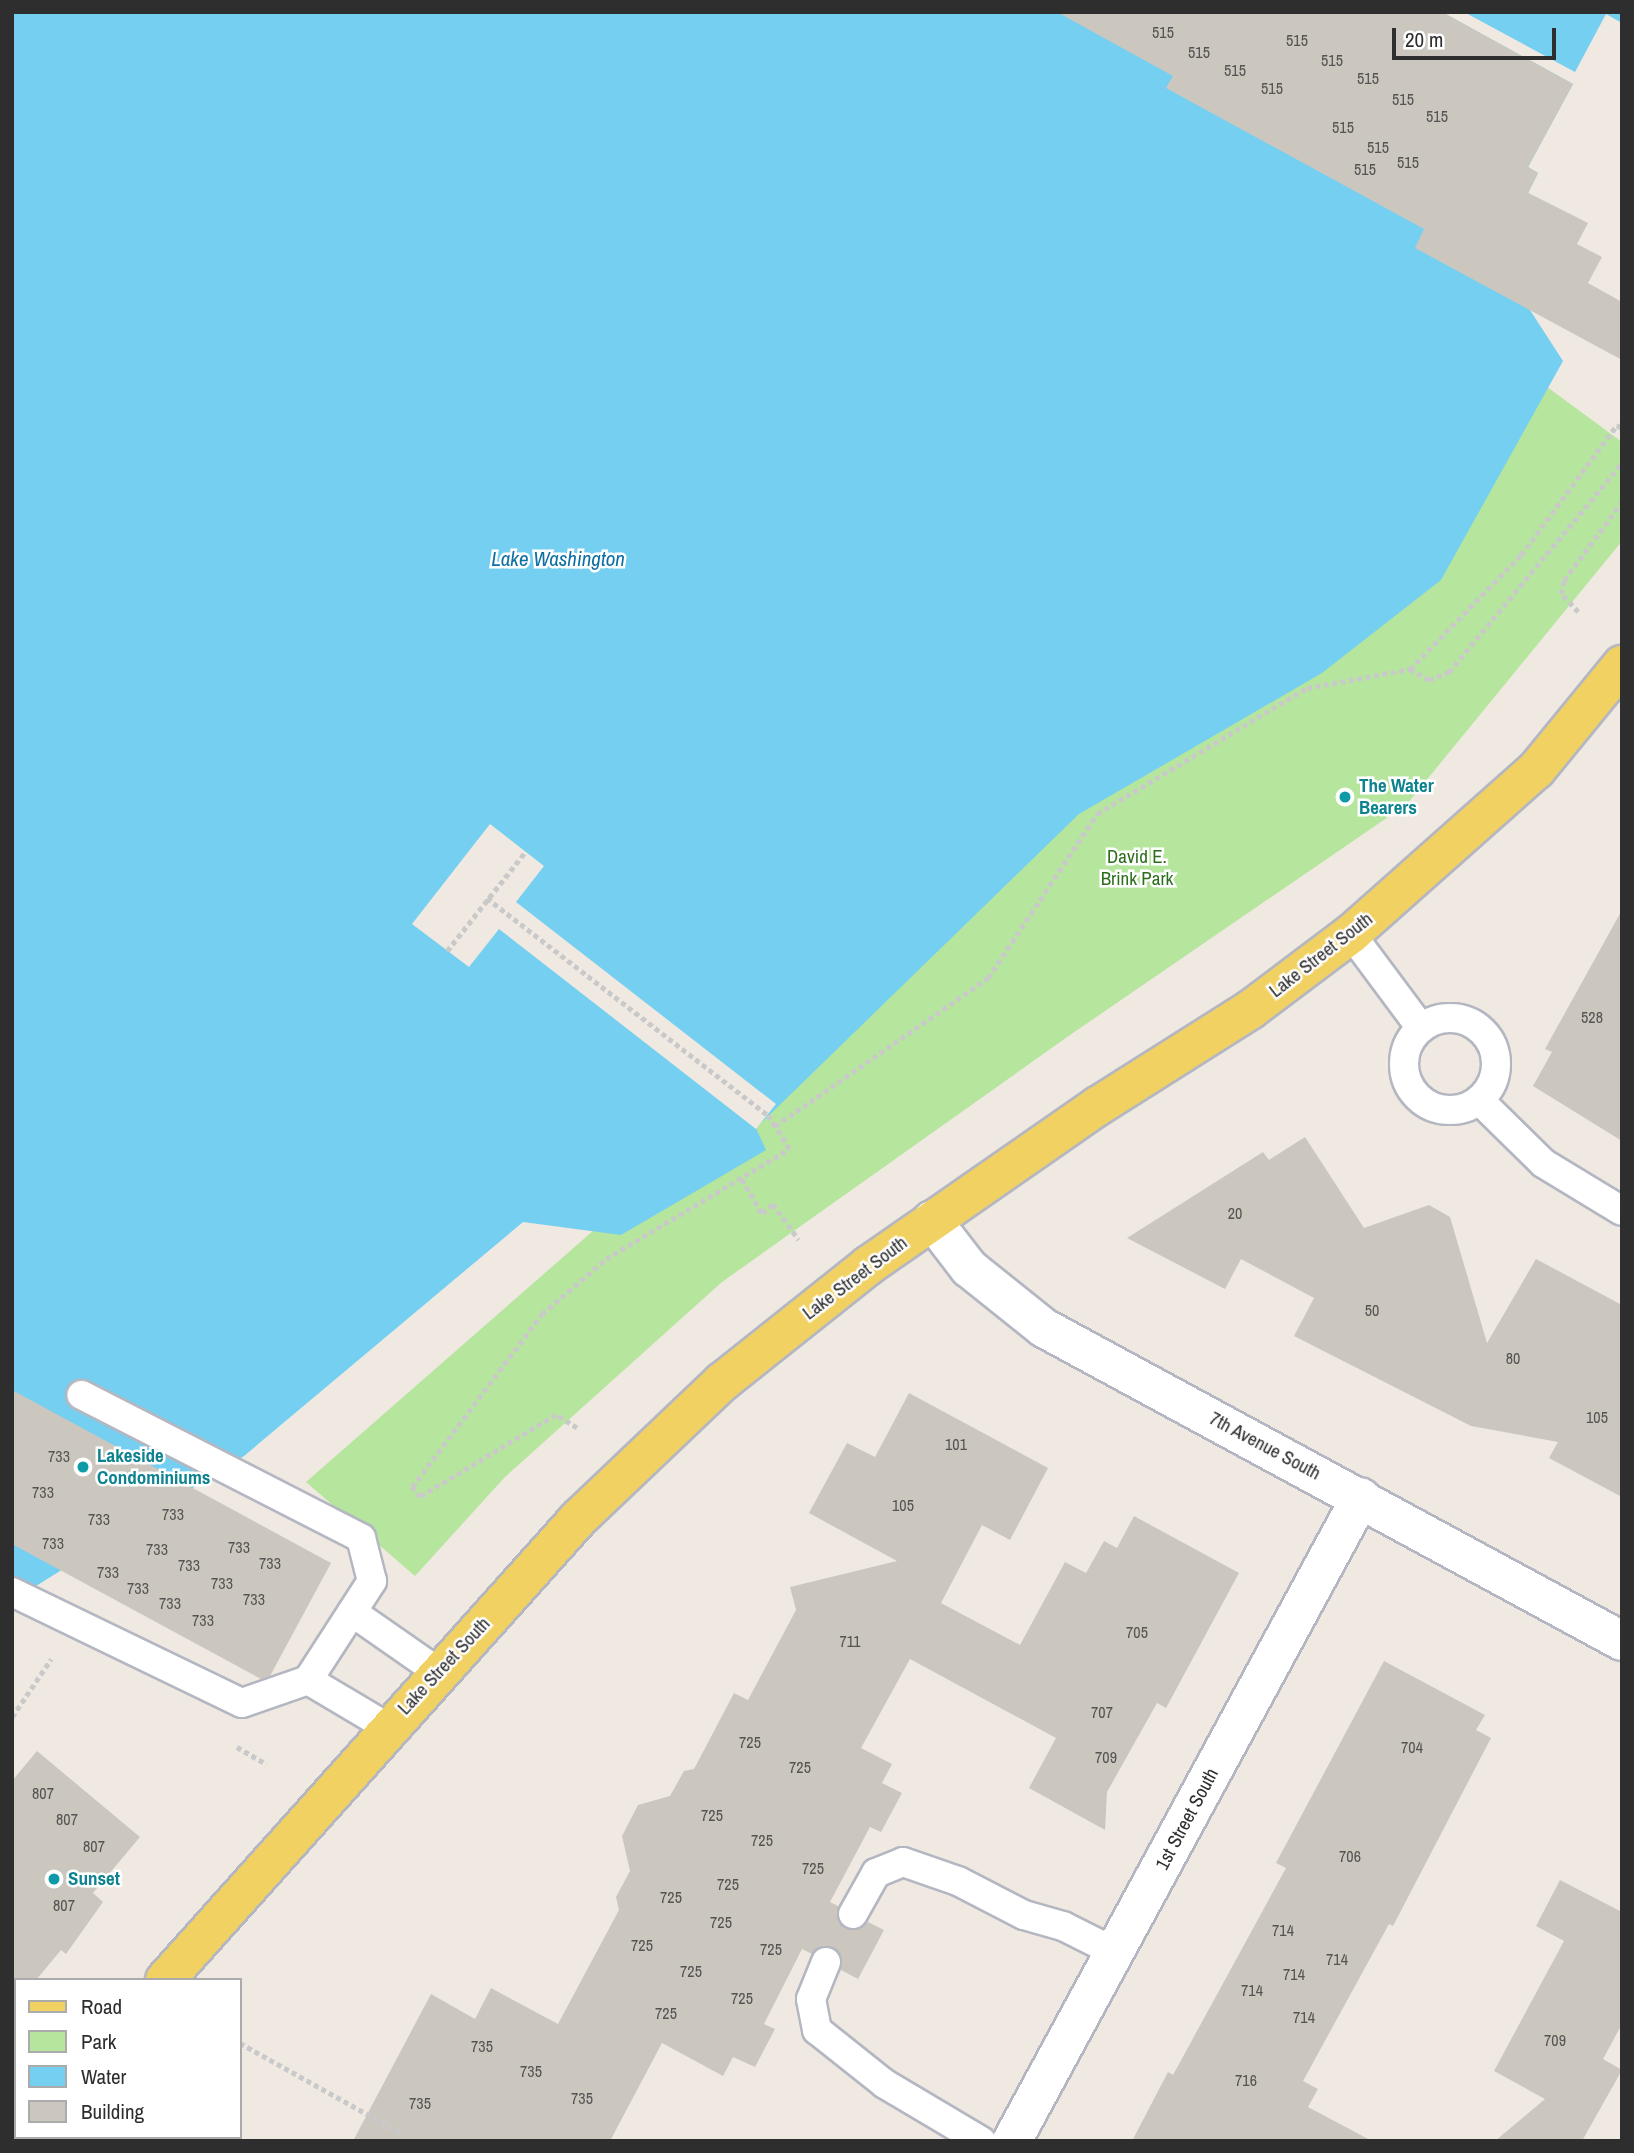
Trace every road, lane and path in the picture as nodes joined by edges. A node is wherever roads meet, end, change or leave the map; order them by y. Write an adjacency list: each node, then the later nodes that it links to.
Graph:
1 (1622, 428): 6 (path)
2 (1622, 463): 6 (path)
3 (1622, 502): 4 (path)
4 (1578, 612)
5 (1622, 665): 9 (main road, Lake Street South)
6 (1410, 669): 13 (path)
7 (526, 851): 8 (path)
8 (487, 898): 10 (path); 13 (path)
9 (1351, 934): 11 (lane); 16 (main road, Lake Street South)
10 (447, 950)
11 (1421, 1028): 12 (lane); 12 (lane)
12 (1479, 1100): 15 (lane)
13 (775, 1126): 14 (path)
14 (741, 1179): 17 (path); 19 (path)
15 (1622, 1211)
16 (932, 1220): 20 (street, 7th Avenue South); 25 (main road, Lake Street South)
17 (799, 1240)
18 (81, 1395): 22 (lane)
19 (577, 1428)
20 (1361, 1497): 23 (street, 7th Avenue South); 32 (street, 1st Street South)
21 (12, 1592): 26 (lane)
22 (352, 1612): 25 (lane); 26 (lane)
23 (1622, 1641)
24 (57, 1650): 27 (path)
25 (438, 1672): 28 (main road, Lake Street South)
26 (308, 1680): 28 (lane)
27 (12, 1717)
28 (387, 1727): 34 (main road, Lake Street South)
29 (232, 1745): 30 (path)
30 (267, 1763)
31 (853, 1914): 32 (lane)
32 (1115, 1952): 38 (street, 1st Street South)
33 (826, 1962): 37 (lane)
34 (167, 1978)
35 (242, 2044): 36 (path)
36 (401, 2133)
37 (981, 2141)
38 (1012, 2141)

